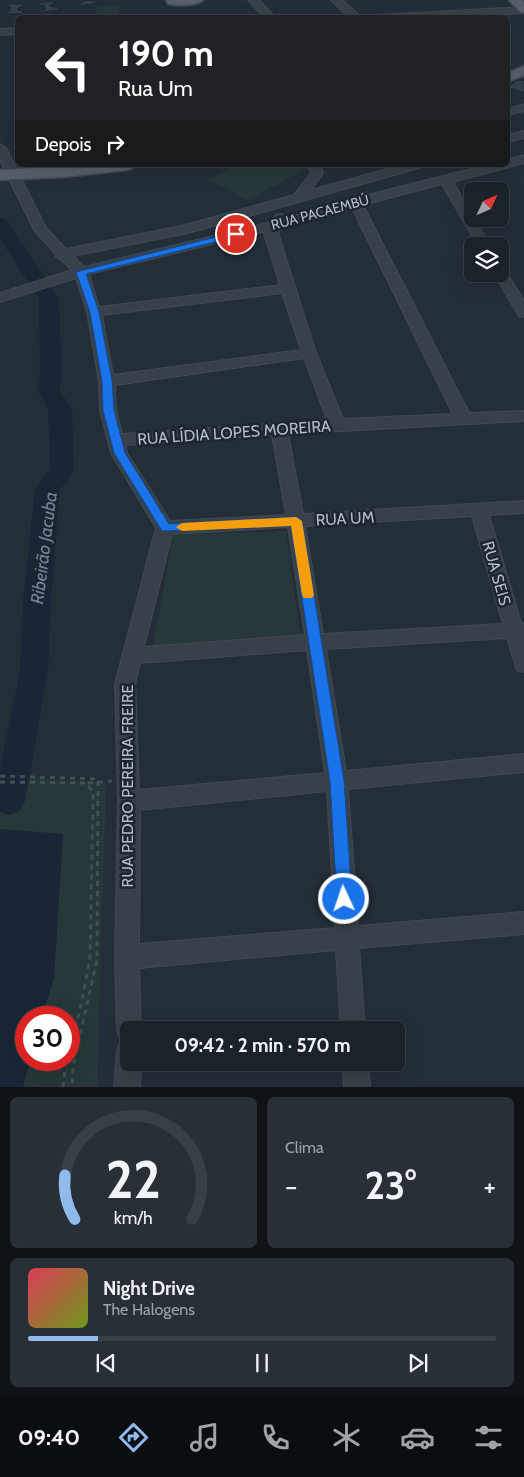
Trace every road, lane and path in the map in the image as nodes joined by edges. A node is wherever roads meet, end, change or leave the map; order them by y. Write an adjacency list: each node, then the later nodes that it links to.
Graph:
1 (197, 0): 5 (main road)
2 (253, 0): 9 (street)
3 (336, 0): 10 (street)
4 (515, 0): 6 (main road)
5 (171, 1): 8 (main road)
6 (524, 10): 7 (street)
7 (490, 11): 11 (street); 12 (street)
8 (182, 12)
9 (268, 15)
10 (353, 15)
11 (417, 15)
12 (505, 15)
13 (15, 31): 14 (street)
14 (0, 32)
15 (524, 70): 16 (main road)
16 (510, 77)
17 (524, 107): 18 (street)
18 (510, 111)
19 (524, 134): 20 (street)
20 (510, 138)
21 (0, 148): 28 (street)
22 (524, 159): 23 (street)
23 (510, 162)
24 (104, 167): 28 (main road)
25 (314, 167): 30 (street)
26 (408, 167): 30 (street)
27 (493, 167): 29 (street, RUA PACAEMBÚ)
28 (7, 175): 34 (street)
29 (444, 179): 31 (street, RUA PACAEMBÚ); 33 (street)
30 (298, 198): 32 (street); 34 (street)
31 (355, 202): 32 (street, RUA PACAEMBÚ); 44 (street)
32 (274, 225): 35 (street, RUA PACAEMBÚ); 37 (street)
33 (479, 237)
34 (60, 254): 35 (street)
35 (81, 272): 38 (street, RUA PACAEMBÚ); 39 (street, RUA LÍDIA LOPES MOREIRA)
36 (505, 282): 40 (street)
37 (287, 288): 39 (street); 41 (street)
38 (0, 298)
39 (94, 312): 42 (street, RUA LÍDIA LOPES MOREIRA)
40 (524, 313)
41 (309, 353): 42 (street); 45 (street)
42 (107, 381): 47 (street, RUA LÍDIA LOPES MOREIRA)
43 (524, 416): 44 (street, RUA LÍDIA LOPES MOREIRA)
44 (464, 420): 45 (street, RUA LÍDIA LOPES MOREIRA)
45 (337, 425): 46 (street, RUA LÍDIA LOPES MOREIRA)
46 (279, 430): 47 (street, RUA LÍDIA LOPES MOREIRA); 50 (street)
47 (116, 440): 51 (street)
48 (524, 507): 49 (street, RUA UM)
49 (479, 511): 50 (street, RUA UM); 52 (street, RUA SEIS)
50 (296, 521): 51 (street, RUA UM); 53 (street)
51 (166, 528): 54 (street, RUA PEDRO PEREIRA FREIRE)
52 (519, 630): 53 (street); 55 (street, RUA SEIS)
53 (316, 642): 54 (street); 59 (street)
54 (132, 656): 58 (street, RUA PEDRO PEREIRA FREIRE)
55 (524, 664)
56 (524, 763): 59 (street)
57 (0, 776): 61 (path)
58 (128, 780): 61 (path); 63 (street, RUA PEDRO PEREIRA FREIRE)
59 (337, 781): 63 (street); 65 (street)
60 (0, 782): 62 (path)
61 (98, 782): 62 (path); 74 (path)
62 (86, 783): 67 (path)
63 (129, 801): 66 (street, RUA PEDRO PEREIRA FREIRE)
64 (524, 923): 65 (street)
65 (347, 938): 66 (street); 69 (street)
66 (127, 957): 68 (street, RUA PEDRO PEREIRA FREIRE)
67 (80, 1010)
68 (129, 1021)
69 (352, 1021)
70 (65, 1071): 73 (path)
71 (128, 1071): 75 (street)
72 (356, 1071): 76 (street)
73 (63, 1087)
74 (72, 1087)
75 (127, 1087)
76 (357, 1087)

